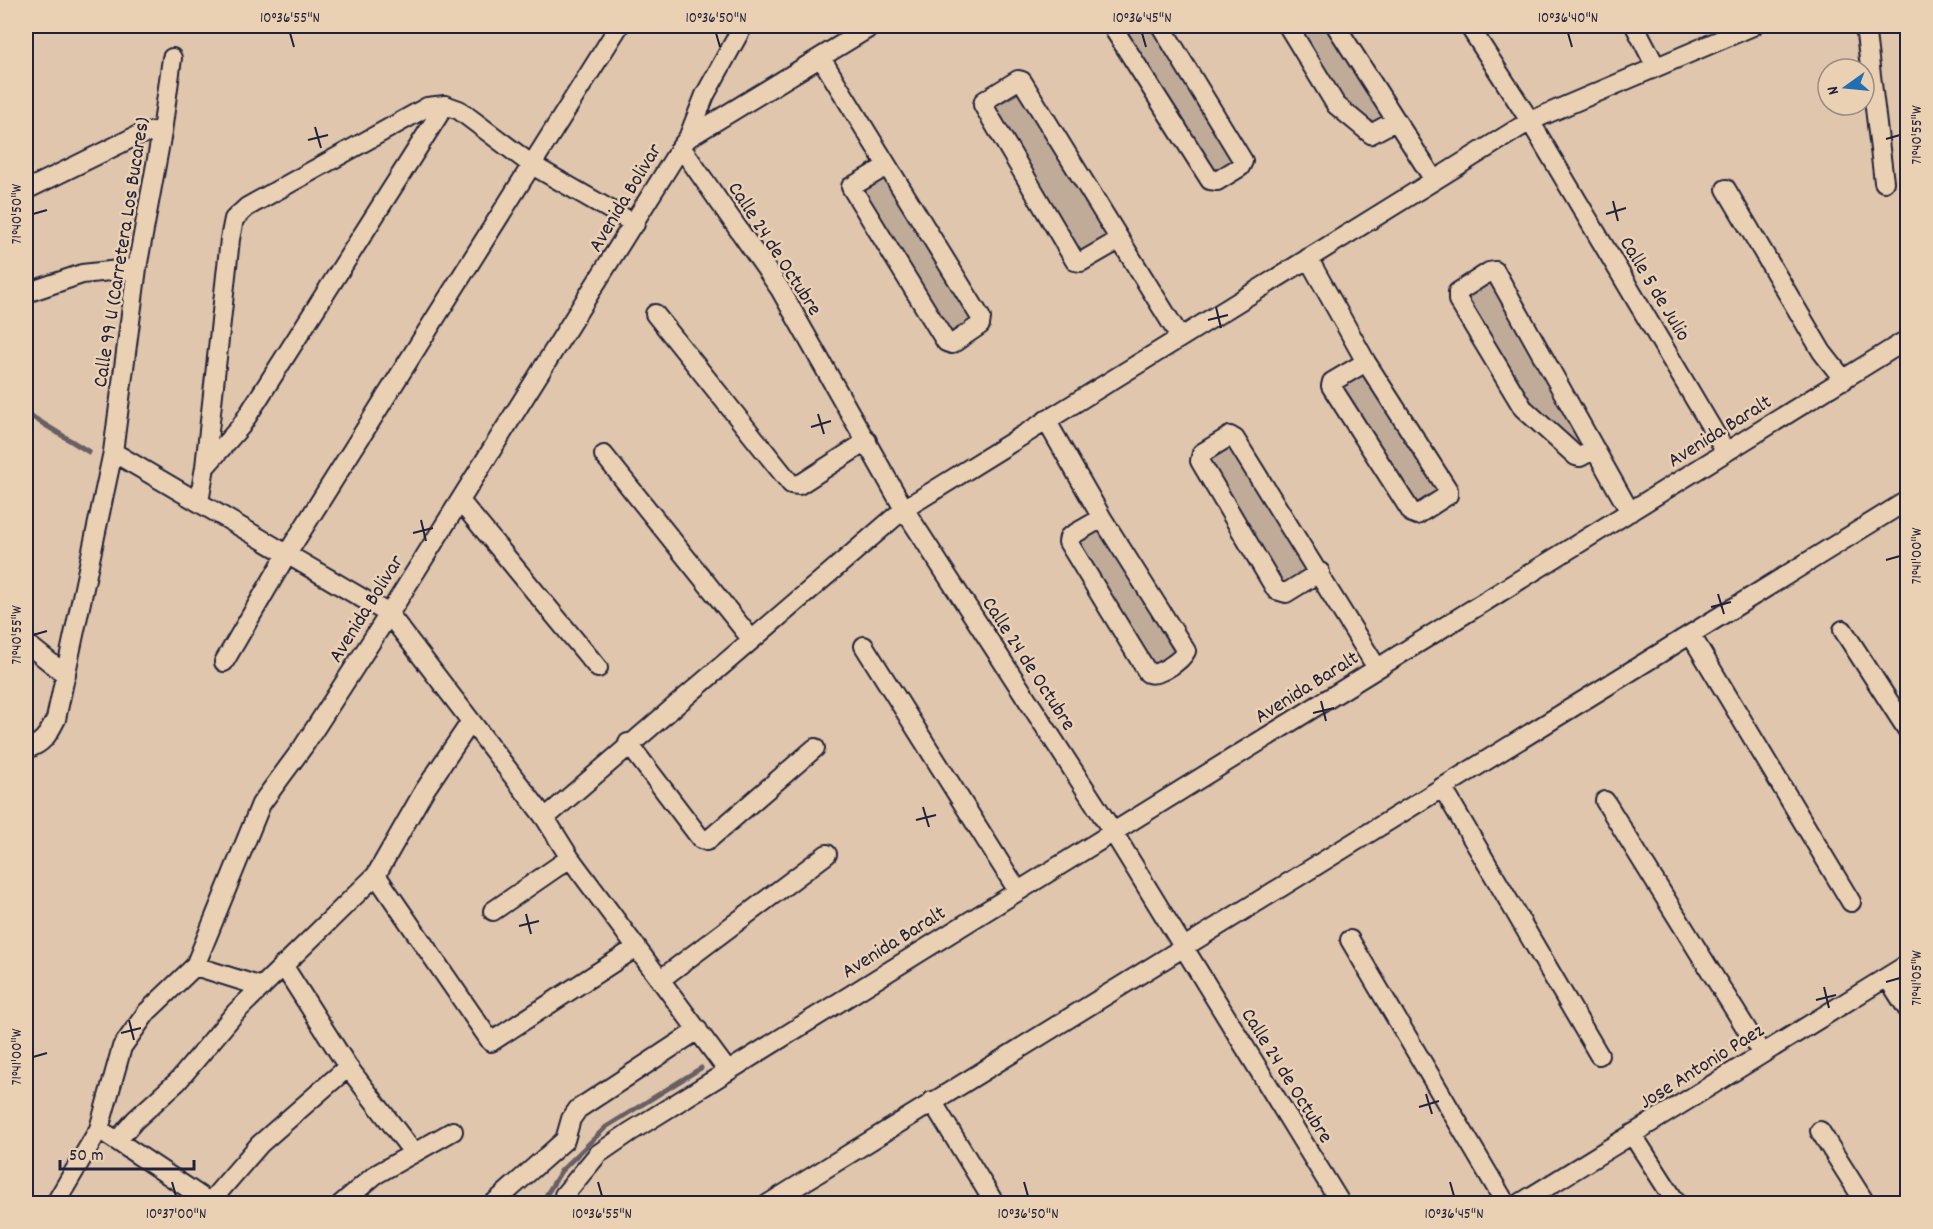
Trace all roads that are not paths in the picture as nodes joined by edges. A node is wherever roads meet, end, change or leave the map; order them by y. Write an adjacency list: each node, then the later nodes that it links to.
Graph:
1 (619, 26): 20 (street)
2 (743, 26): 19 (street)
3 (872, 26): 13 (street, Avenida Bolivar)
4 (1115, 26): 5 (street)
5 (1161, 26)
6 (1288, 26): 16 (street)
7 (1336, 26): 16 (street)
8 (1469, 26): 17 (street, Calle 5 de Julio)
9 (1635, 26): 14 (street)
10 (1753, 26): 14 (street)
11 (1865, 26): 23 (street)
12 (172, 58): 18 (street, Calle 99 U (Carretera Los Bucares))
13 (820, 58): 19 (street, Avenida Bolivar); 21 (street)
14 (1656, 67): 17 (street)
15 (445, 105): 20 (street); 42 (street); 42 (street)
16 (1395, 121): 22 (street)
17 (1530, 121): 22 (street); 40 (street, Calle 5 de Julio)
18 (162, 132): 25 (street); 29 (street, Calle 99 U (Carretera Los Bucares))
19 (685, 142): 26 (street, Avenida Bolivar); 37 (street, Calle 24 de Octubre)
20 (532, 165): 26 (street); 49 (street)
21 (887, 166): 21 (street)
22 (1434, 180): 28 (street)
23 (1884, 182)
24 (1726, 189): 35 (street)
25 (26, 190)
26 (635, 224): 44 (street, Avenida Bolivar)
27 (1119, 240): 27 (street); 32 (street)
28 (1308, 258): 32 (street); 34 (street)
29 (137, 268): 30 (street); 39 (street, Calle 99 U (Carretera Los Bucares))
30 (26, 293)
31 (655, 314): 37 (street)
32 (1180, 337): 36 (street)
33 (1908, 339): 35 (street, Avenida Baralt)
34 (1366, 362): 34 (street)
35 (1844, 380): 40 (street, Avenida Baralt)
36 (1046, 420): 46 (street); 48 (street)
37 (867, 441): 46 (street, Calle 24 de Octubre)
38 (1595, 449): 38 (street); 47 (street)
39 (113, 452): 45 (street); 60 (street, Calle 99 U (Carretera Los Bucares))
40 (1726, 452): 47 (street, Avenida Baralt)
41 (604, 455): 54 (street)
42 (205, 467): 45 (street)
43 (1908, 500): 53 (street)
44 (460, 501): 51 (street, Avenida Bolivar); 58 (street)
45 (199, 502): 49 (street)
46 (904, 509): 54 (street); 69 (street, Calle 24 de Octubre)
47 (1630, 512): 59 (street, Avenida Baralt)
48 (1102, 518): 48 (street)
49 (287, 554): 51 (street); 57 (street)
50 (1320, 572): 50 (street); 59 (street)
51 (389, 614): 61 (street); 81 (street, Avenida Bolivar)
52 (1843, 630): 62 (street)
53 (1691, 635): 66 (street); 74 (street)
54 (752, 640): 63 (street)
55 (26, 643): 60 (street)
56 (864, 646): 73 (street)
57 (224, 662)
58 (598, 668)
59 (1377, 668): 69 (street, Avenida Baralt)
60 (66, 675): 65 (street, Calle 99 U (Carretera Los Bucares))
61 (470, 723): 68 (street); 72 (street)
62 (1908, 731)
63 (628, 743): 64 (street); 68 (street)
64 (815, 748)
65 (26, 749)
66 (1442, 787): 77 (street); 88 (street)
67 (1605, 801): 87 (street)
68 (545, 818): 71 (street)
69 (1113, 832): 73 (street, Avenida Baralt); 77 (street, Calle 24 de Octubre)
70 (827, 854): 83 (street)
71 (570, 858): 75 (street); 78 (street)
72 (376, 875): 78 (street); 80 (street)
73 (1018, 891): 90 (street, Avenida Baralt)
74 (1851, 902)
75 (493, 912)
76 (1350, 940): 106 (street)
77 (1182, 946): 91 (street); 99 (street, Calle 24 de Octubre)
78 (637, 947): 83 (street)
79 (1908, 964): 82 (street, Jose Antonio Paez)
80 (283, 965): 84 (street); 89 (street)
81 (195, 966): 84 (street); 92 (street, Avenida Bolivar)
82 (1887, 977): 85 (street); 87 (street, Jose Antonio Paez)
83 (661, 979): 86 (street)
84 (262, 987): 96 (street)
85 (1908, 1010)
86 (698, 1030): 90 (street); 103 (street)
87 (1762, 1054): 95 (street, Jose Antonio Paez)
88 (1599, 1055)
89 (348, 1066): 97 (street); 101 (street)
90 (727, 1070): 98 (street, Avenida Baralt)
91 (932, 1101): 104 (street); 105 (street)
92 (99, 1130): 96 (street); 100 (street, Avenida Bolivar)
93 (453, 1131): 97 (street)
94 (1820, 1131): 109 (street)
95 (1632, 1134): 107 (street, Jose Antonio Paez); 108 (street)
96 (117, 1141): 101 (street)
97 (413, 1152): 102 (street)
98 (564, 1195)
99 (1333, 1201)
100 (55, 1203)
101 (211, 1203)
102 (341, 1203)
103 (493, 1203)
104 (768, 1203)
105 (995, 1203)
106 (1506, 1203)
107 (1519, 1203)
108 (1677, 1203)
109 (1866, 1203)

